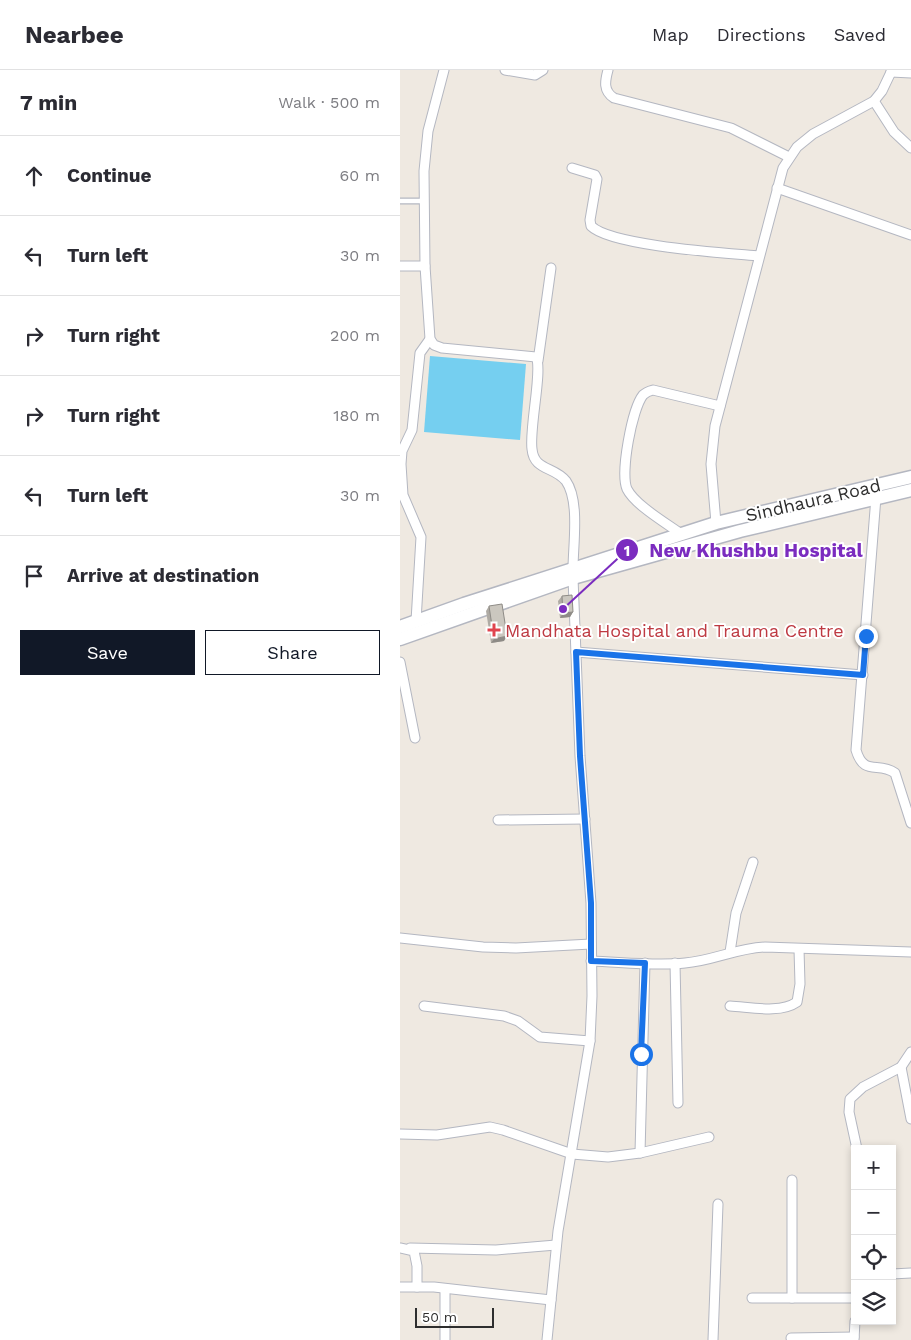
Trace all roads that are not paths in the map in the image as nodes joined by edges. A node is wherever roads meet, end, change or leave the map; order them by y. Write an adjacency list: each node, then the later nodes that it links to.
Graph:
1 (444, 70): 13 (street)
2 (505, 70): 3 (street)
3 (543, 70)
4 (608, 70): 9 (street)
5 (891, 71): 6 (street); 7 (street)
6 (911, 73)
7 (874, 101): 8 (street); 9 (street)
8 (911, 148)
9 (789, 157): 11 (street)
10 (572, 168): 15 (street)
11 (777, 188): 14 (street); 15 (street)
12 (400, 201): 13 (lane)
13 (424, 201): 17 (street)
14 (911, 235)
15 (758, 256): 21 (street)
16 (400, 266): 17 (street)
17 (425, 266): 19 (street)
18 (551, 268): 20 (street)
19 (430, 339): 20 (street); 22 (street)
20 (538, 361): 28 (street)
21 (720, 406): 26 (street); 27 (street)
22 (403, 443): 29 (street)
23 (911, 477): 26 (street, Sindhaura Road)
24 (911, 490): 25 (street)
25 (876, 497): 28 (street); 34 (street)
26 (716, 523): 27 (street, Sindhaura Road)
27 (681, 534): 28 (street, Sindhaura Road)
28 (573, 573): 29 (street); 31 (street); 32 (street)
29 (416, 621): 30 (street)
30 (400, 627)
31 (400, 639)
32 (576, 652): 34 (street); 36 (street)
33 (400, 662): 35 (street)
34 (863, 675): 38 (street)
35 (415, 738)
36 (585, 819): 37 (street); 41 (street)
37 (498, 820)
38 (911, 823)
39 (753, 862): 43 (street)
40 (400, 938): 41 (street)
41 (591, 944): 45 (street)
42 (799, 949): 43 (street); 44 (street); 49 (street)
43 (730, 952): 47 (street)
44 (911, 952)
45 (591, 961): 46 (street); 50 (street)
46 (645, 963): 47 (street); 58 (street)
47 (674, 963): 53 (street)
48 (424, 1006): 50 (street)
49 (730, 1006)
50 (590, 1041): 59 (street)
51 (911, 1052): 52 (street)
52 (901, 1067): 54 (street); 57 (street)
53 (678, 1103)
54 (911, 1118)
55 (400, 1134): 59 (street)
56 (709, 1137): 58 (street)
57 (856, 1145)
58 (640, 1152): 59 (street)
59 (572, 1154): 62 (street)
60 (792, 1180): 71 (street)
61 (718, 1204): 79 (street)
62 (556, 1246): 64 (street); 73 (street)
63 (400, 1248): 64 (street)
64 (410, 1248): 68 (street)
65 (896, 1274): 66 (street)
66 (911, 1274)
67 (400, 1287): 68 (street)
68 (417, 1287): 69 (street)
69 (445, 1289): 73 (street); 77 (street)
70 (752, 1298): 71 (street)
71 (792, 1298): 72 (street)
72 (851, 1298)
73 (552, 1300): 78 (street)
74 (855, 1325): 76 (street)
75 (791, 1338): 76 (street)
76 (854, 1338)
77 (445, 1340)
78 (547, 1340)
79 (713, 1340)

